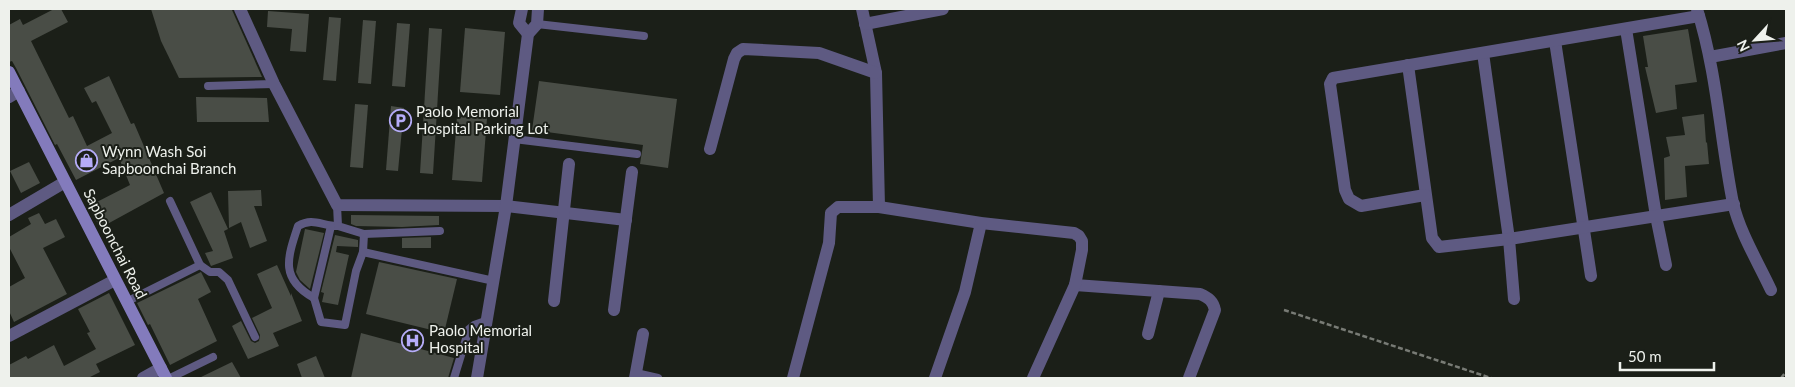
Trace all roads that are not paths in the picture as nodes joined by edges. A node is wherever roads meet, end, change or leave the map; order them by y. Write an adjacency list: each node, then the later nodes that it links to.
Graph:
1 (240, 9): 18 (street)
2 (522, 9): 8 (street)
3 (538, 9): 8 (street)
4 (862, 9): 7 (street)
5 (943, 9): 7 (street)
6 (1698, 13): 9 (street); 14 (street)
7 (865, 24): 17 (street)
8 (532, 29): 10 (lane); 21 (street)
9 (1626, 29): 11 (street); 35 (street)
10 (644, 36)
11 (1555, 41): 13 (street); 39 (street)
12 (1786, 43): 14 (street)
13 (1483, 53): 15 (street); 42 (street)
14 (1710, 57): 29 (street)
15 (1408, 65): 27 (street); 27 (street)
16 (9, 72): 20 (street, Sapboonchai Road)
17 (876, 73): 22 (street); 32 (street)
18 (274, 84): 19 (lane); 30 (street)
19 (208, 86)
20 (14, 94): 26 (street, Sapboonchai Road)
21 (514, 139): 23 (lane); 31 (street)
22 (710, 149)
23 (637, 154)
24 (569, 164): 33 (street)
25 (632, 172): 36 (street)
26 (65, 182): 34 (street); 47 (street, Sapboonchai Road)
27 (1425, 195): 42 (street)
28 (170, 202): 45 (lane)
29 (1734, 204): 35 (street); 50 (street)
30 (337, 205): 31 (street); 38 (lane)
31 (506, 206): 33 (street); 48 (street)
32 (879, 207): 37 (street); 70 (street)
33 (564, 213): 36 (street); 54 (street)
34 (9, 215)
35 (1656, 216): 39 (street); 44 (street)
36 (626, 220): 56 (street)
37 (981, 223): 49 (street); 71 (street)
38 (335, 226): 41 (lane); 52 (lane); 52 (lane)
39 (1583, 227): 42 (street); 46 (street)
40 (440, 231): 41 (lane)
41 (364, 234): 43 (lane)
42 (1509, 240): 53 (street)
43 (363, 252): 48 (lane); 52 (lane)
44 (1666, 265)
45 (200, 266): 55 (lane); 61 (lane)
46 (1591, 276)
47 (115, 280): 55 (street, Sapboonchai Road); 60 (street)
48 (494, 281): 57 (street)
49 (1076, 285): 51 (street); 72 (street)
50 (1771, 290)
51 (1159, 291): 59 (street); 73 (street)
52 (314, 298)
53 (1514, 299)
54 (554, 301)
55 (126, 302): 63 (street, Sapboonchai Road)
56 (614, 310)
57 (488, 320): 67 (lane); 68 (street)
58 (643, 334): 64 (street)
59 (1148, 334)
60 (9, 336)
61 (255, 337)
62 (213, 356): 66 (lane)
63 (163, 373): 65 (street)
64 (636, 376): 69 (lane)
65 (143, 378)
66 (170, 378)
67 (454, 378)
68 (477, 378)
69 (658, 378)
70 (793, 378)
71 (935, 378)
72 (1033, 378)
73 (1188, 378)

